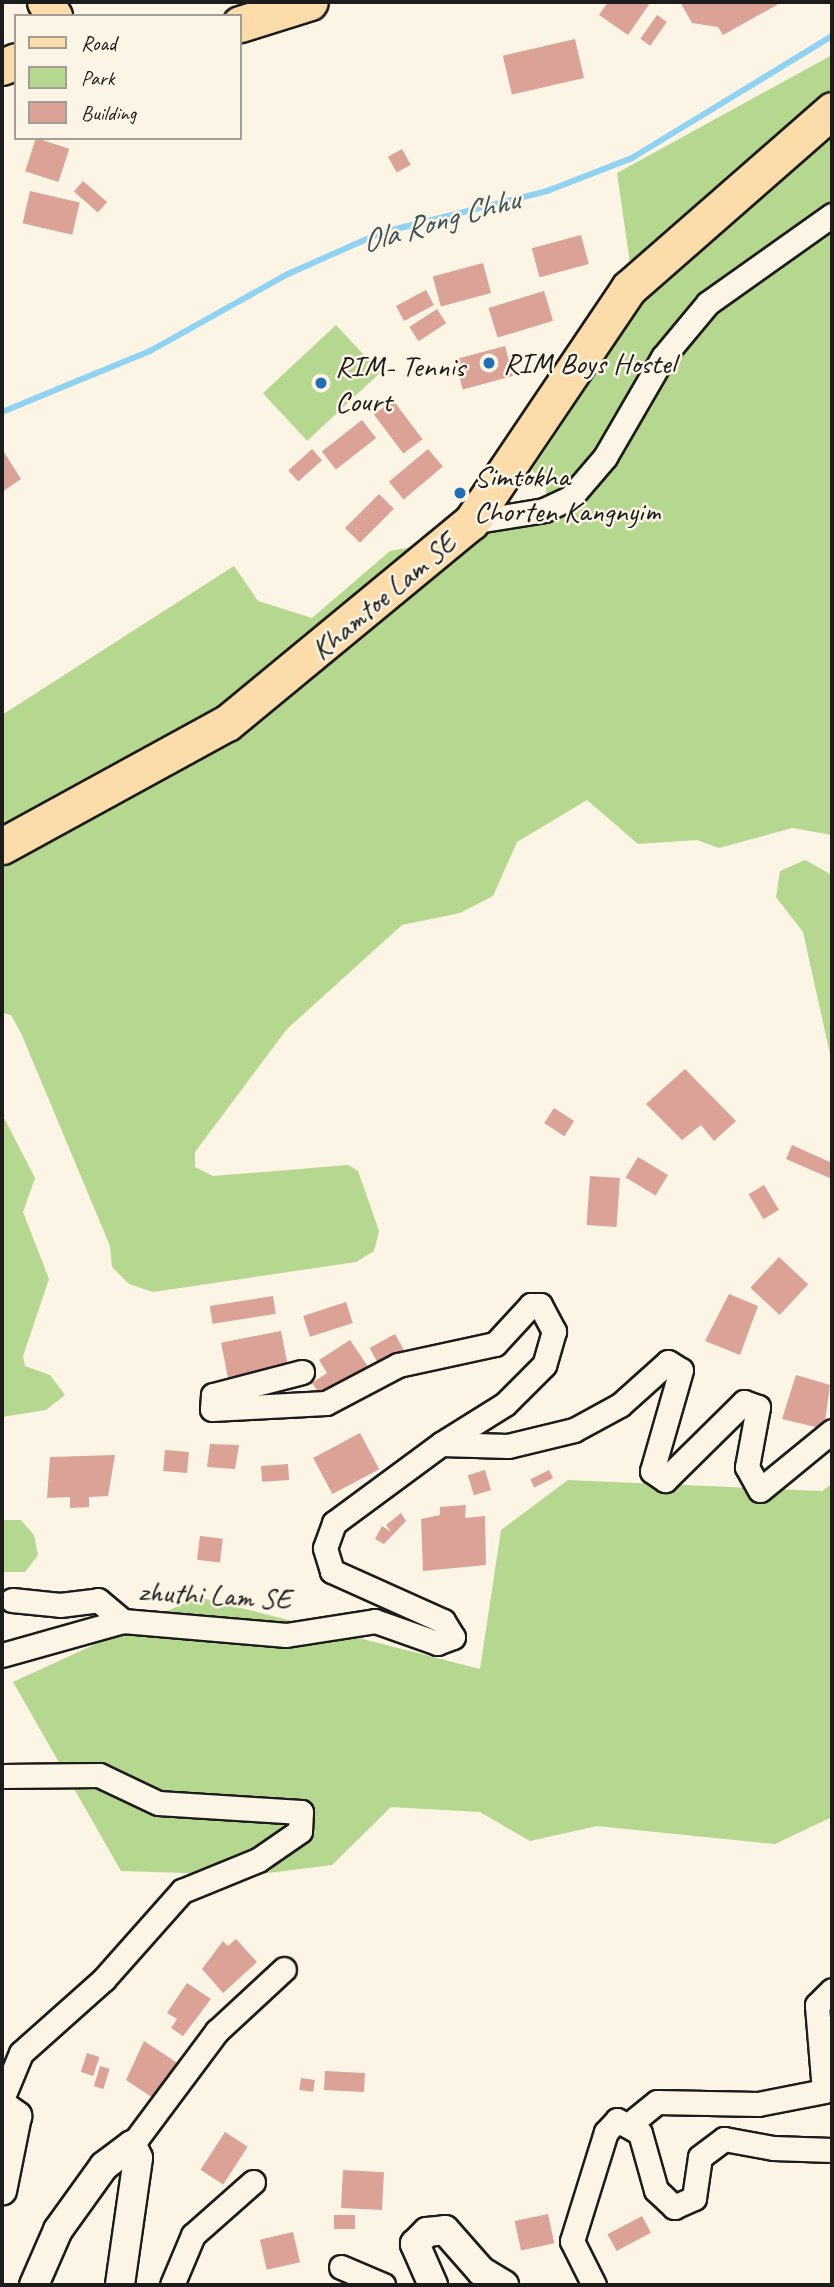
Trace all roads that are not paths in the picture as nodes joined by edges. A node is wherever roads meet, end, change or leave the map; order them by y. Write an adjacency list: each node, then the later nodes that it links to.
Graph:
1 (310, 2): 2 (main road)
2 (242, 23)
3 (832, 110): 5 (main road, Khamtoe Lam SE)
4 (832, 215): 5 (street)
5 (471, 522): 6 (main road, Khamtoe Lam SE)
6 (2, 846)
7 (302, 1372): 9 (street)
8 (832, 1431): 9 (street)
9 (442, 1444): 11 (street, zhuthi Lam SE)
10 (12, 1600): 11 (street)
11 (123, 1621): 12 (street, zhuthi Lam SE)
12 (2, 1655)
13 (2, 1776): 16 (street)
14 (284, 1969): 19 (street)
15 (832, 1990): 18 (street)
16 (2, 2099)
17 (2, 2105): 22 (street)
18 (631, 2123): 20 (street); 30 (street)
19 (132, 2145): 24 (street); 25 (street)
20 (832, 2150)
21 (253, 2182): 26 (street)
22 (2, 2191)
23 (341, 2267): 27 (street)
24 (34, 2285)
25 (120, 2285)
26 (172, 2285)
27 (383, 2285)
28 (433, 2285): 29 (street)
29 (504, 2285)
30 (594, 2285)

